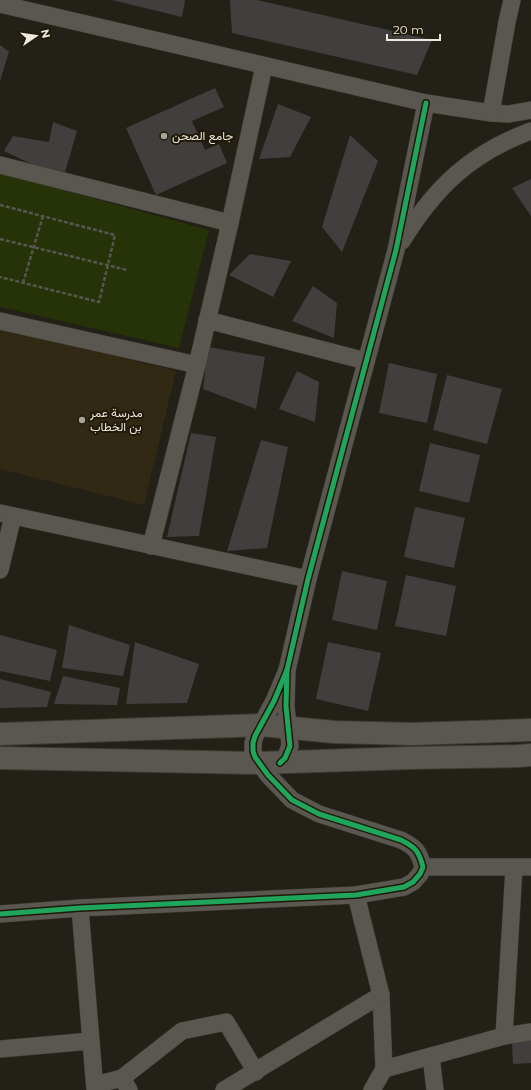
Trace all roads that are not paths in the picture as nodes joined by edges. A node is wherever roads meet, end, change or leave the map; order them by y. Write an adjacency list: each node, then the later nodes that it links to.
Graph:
1 (512, 0): 6 (street)
2 (0, 4): 3 (street)
3 (264, 66): 4 (street); 9 (street)
4 (426, 103): 6 (street); 10 (street)
5 (531, 110): 6 (street)
6 (490, 113)
7 (531, 131): 10 (street)
8 (0, 165): 9 (street)
9 (230, 223): 11 (street)
10 (396, 250): 13 (street)
11 (207, 320): 13 (street); 14 (street)
12 (0, 321): 14 (street)
13 (366, 361): 18 (street)
14 (197, 365): 16 (street)
15 (6, 514): 16 (street); 17 (street)
16 (151, 546): 18 (street)
17 (0, 570)
18 (308, 579): 19 (street)
19 (287, 670): 20 (street); 21 (street)
20 (262, 725): 21 (main road); 23 (main road); 26 (street)
21 (287, 726): 22 (main road); 26 (street)
22 (531, 730)
23 (0, 734)
24 (531, 755): 26 (main road)
25 (0, 758): 26 (main road)
26 (270, 763): 27 (street)
27 (423, 866): 29 (street); 30 (street)
28 (531, 867): 29 (street)
29 (514, 868): 35 (street)
30 (356, 895): 31 (street); 33 (street)
31 (80, 908): 32 (street); 36 (street)
32 (0, 914)
33 (381, 995): 39 (street); 40 (street)
34 (531, 1032): 35 (street)
35 (504, 1036): 38 (street)
36 (91, 1041): 37 (street); 42 (street)
37 (0, 1049)
38 (431, 1056): 39 (street); 45 (street)
39 (384, 1069): 44 (street)
40 (256, 1072): 41 (street); 43 (street)
41 (125, 1084): 42 (street)
42 (95, 1087)
43 (224, 1090)
44 (372, 1090)
45 (436, 1090)

